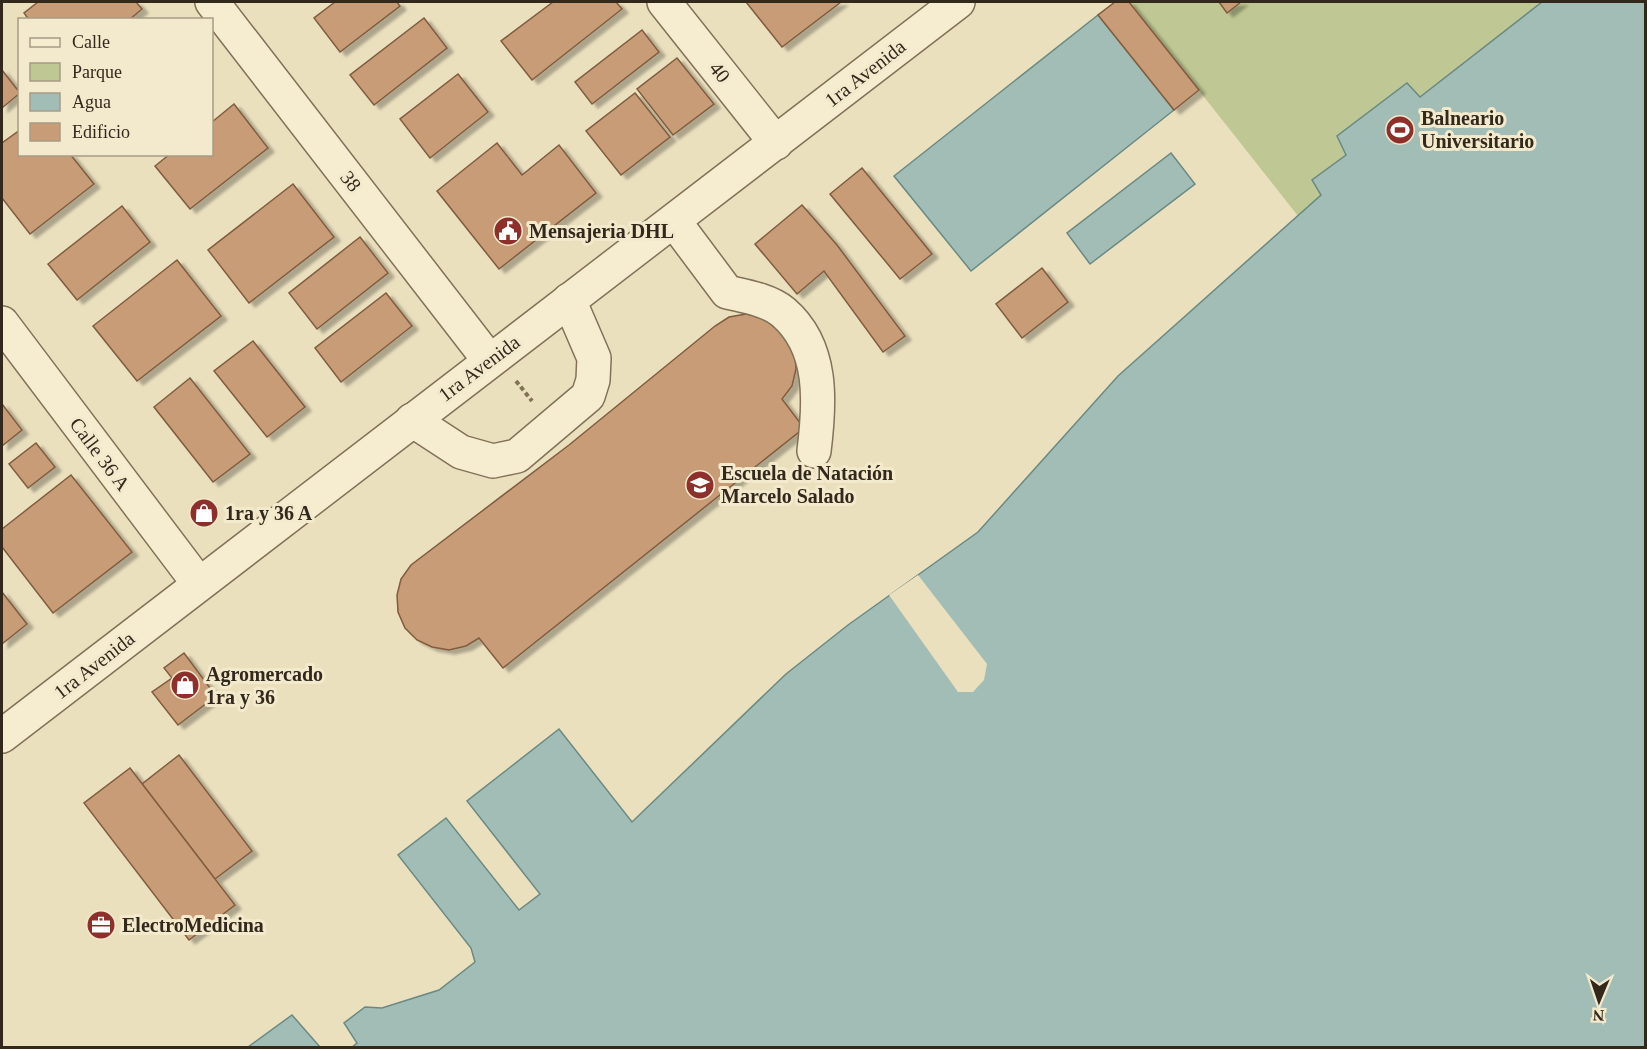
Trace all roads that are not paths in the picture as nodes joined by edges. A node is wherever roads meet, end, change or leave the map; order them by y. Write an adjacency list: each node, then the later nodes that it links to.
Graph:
1 (212, 2): 8 (street, 38)
2 (664, 2): 4 (street, 40)
3 (958, 2): 4 (street, 1ra Avenida)
4 (776, 142): 5 (street, 1ra Avenida)
5 (674, 221): 6 (street, 1ra Avenida); 10 (street)
6 (570, 300): 8 (street, 1ra Avenida); 9 (street)
7 (2, 324): 11 (street, Calle 36 A)
8 (489, 360): 9 (street, 1ra Avenida)
9 (412, 420): 11 (street, 1ra Avenida)
10 (814, 451)
11 (199, 584): 12 (street, 1ra Avenida)
12 (2, 736)

